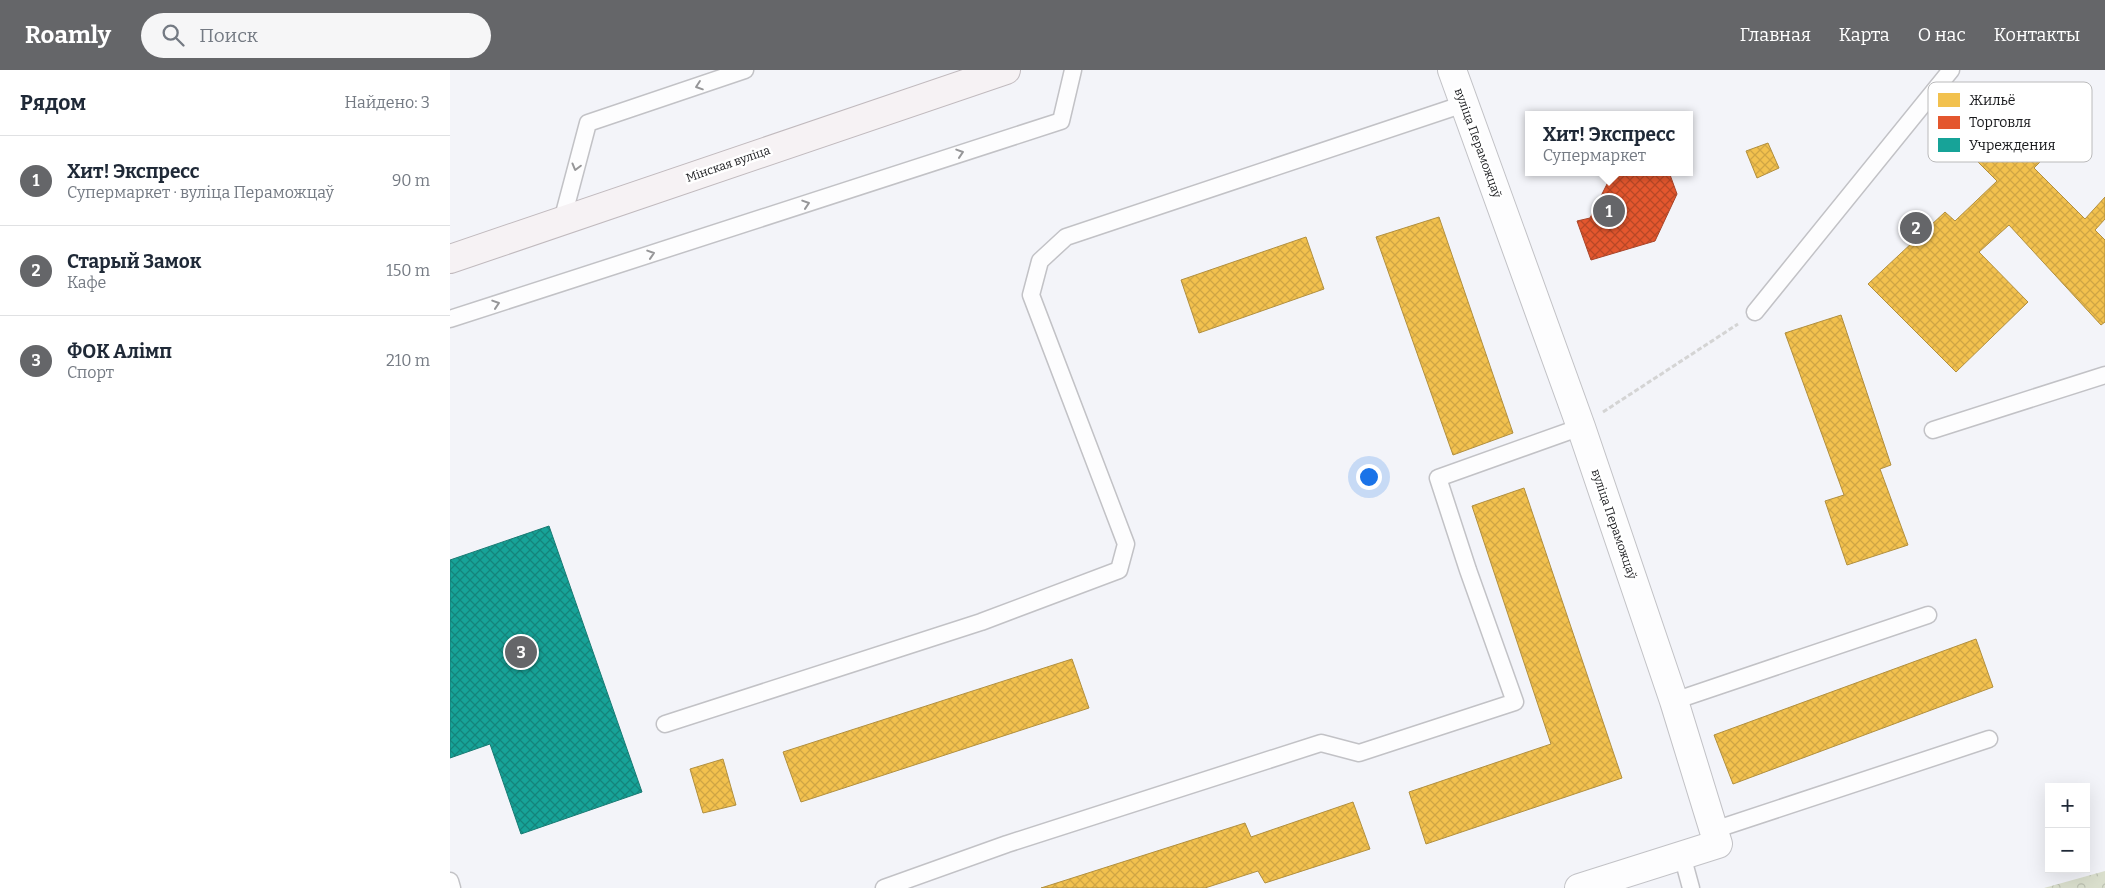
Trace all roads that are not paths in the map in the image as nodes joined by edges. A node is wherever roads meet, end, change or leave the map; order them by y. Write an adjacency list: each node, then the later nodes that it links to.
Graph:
1 (745, 70): 9 (lane, one-way to 9)
2 (1006, 70): 9 (main road, Мінская вуліца)
3 (1073, 70): 12 (lane, one-way to 3)
4 (1452, 70): 8 (street, вуліца Пераможцаў)
5 (1951, 70): 6 (lane)
6 (1941, 82)
7 (1928, 98): 11 (lane)
8 (1464, 104): 14 (street, вуліца Пераможцаў); 18 (lane)
9 (562, 221): 10 (main road, Мінская вуліца)
10 (450, 259)
11 (1755, 312)
12 (450, 319)
13 (2105, 375): 15 (lane)
14 (1581, 427): 17 (street, вуліца Пераможцаў); 24 (lane)
15 (1933, 430)
16 (1928, 615): 17 (lane)
17 (1674, 701): 20 (street, вуліца Пераможцаў)
18 (665, 724)
19 (1989, 739): 20 (lane)
20 (1714, 830): 21 (street)
21 (1682, 856): 25 (street); 26 (lane)
22 (450, 881): 23 (lane)
23 (452, 888)
24 (884, 888)
25 (1579, 888)
26 (1691, 888)

